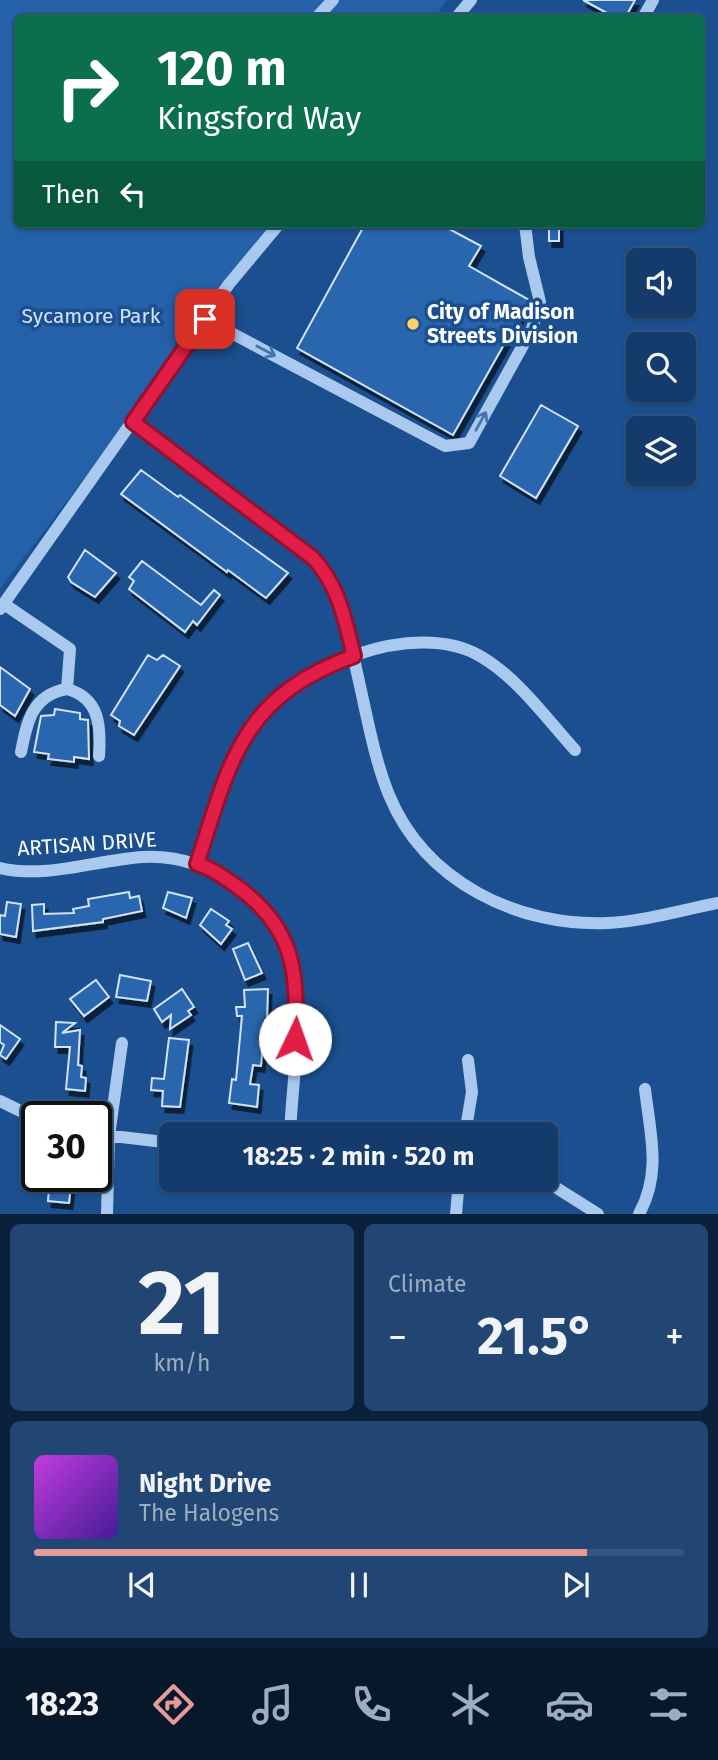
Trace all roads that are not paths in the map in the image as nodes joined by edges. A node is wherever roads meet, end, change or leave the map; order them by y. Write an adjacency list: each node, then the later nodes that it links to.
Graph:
1 (333, 0): 2 (street)
2 (320, 14)
3 (276, 228): 5 (street)
4 (525, 228): 5 (street, one-way to 4)
5 (205, 319): 6 (street)
6 (133, 422): 7 (street); 8 (street)
7 (2, 607): 9 (street)
8 (354, 656): 10 (street); 13 (street); 15 (street)
9 (67, 689): 11 (street); 12 (street)
10 (575, 750)
11 (21, 752)
12 (99, 757)
13 (197, 864): 14 (street, ARTISAN DRIVE); 22 (street, ARTISAN DRIVE)
14 (0, 867)
15 (718, 903)
16 (122, 1042): 20 (street)
17 (468, 1060): 23 (street)
18 (645, 1090): 32 (street)
19 (0, 1101): 21 (street)
20 (110, 1101)
21 (21, 1111)
22 (291, 1122)
23 (467, 1122)
24 (112, 1136): 25 (street)
25 (159, 1141)
26 (558, 1189): 31 (street)
27 (106, 1192): 29 (street)
28 (458, 1192): 30 (street)
29 (107, 1214)
30 (456, 1214)
31 (598, 1214)
32 (639, 1214)

